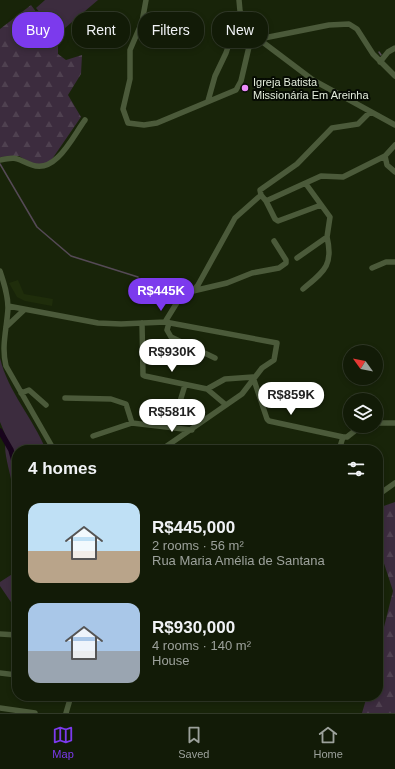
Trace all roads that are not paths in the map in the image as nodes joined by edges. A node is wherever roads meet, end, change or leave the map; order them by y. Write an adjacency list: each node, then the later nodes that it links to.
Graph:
1 (146, 0): 10 (street)
2 (239, 0): 3 (street)
3 (240, 11): 10 (street)
4 (268, 37): 8 (street)
5 (268, 46): 11 (street)
6 (248, 48): 10 (street)
7 (395, 48): 8 (street)
8 (380, 62): 9 (street)
9 (395, 76)
10 (206, 101)
11 (373, 114): 13 (street); 19 (street)
12 (85, 120): 16 (street)
13 (395, 125)
14 (395, 145): 15 (street)
15 (385, 156): 17 (street); 18 (street)
16 (0, 160)
17 (395, 172)
18 (306, 184): 20 (street); 21 (street)
19 (261, 192): 20 (street); 29 (street)
20 (266, 201): 21 (street)
21 (321, 205): 22 (street)
22 (327, 237): 24 (street); 28 (street)
23 (274, 241): 29 (street)
24 (297, 258)
25 (395, 262): 26 (street)
26 (372, 268)
27 (0, 271): 30 (street)
28 (302, 288)
29 (193, 291): 32 (street)
30 (8, 306): 31 (street); 34 (street)
31 (24, 310): 33 (street); 34 (street)
32 (167, 322): 33 (street); 36 (street); 37 (street)
33 (142, 323): 38 (street)
34 (6, 327): 35 (street)
35 (2, 347): 40 (street)
36 (215, 358)
37 (253, 377): 39 (street); 43 (street); 51 (street)
38 (185, 385): 39 (street); 47 (street)
39 (207, 389): 43 (street)
40 (21, 393): 42 (street); 52 (street)
41 (65, 398): 44 (street)
42 (46, 405)
43 (226, 405): 48 (street)
44 (132, 423): 47 (street); 50 (street)
45 (383, 423): 46 (street)
46 (395, 423)
47 (172, 428): 48 (street)
48 (192, 430): 53 (street)
49 (352, 433): 51 (street)
50 (93, 436)
51 (343, 437): 54 (street)
52 (51, 445)
53 (169, 445)
54 (341, 445)
55 (395, 483): 56 (street)
56 (383, 491)
57 (0, 634): 58 (street)
58 (12, 635)
59 (0, 673): 60 (street)
60 (12, 674)
61 (70, 701): 64 (street)
62 (0, 708): 63 (street)
63 (35, 713)
64 (66, 713)

